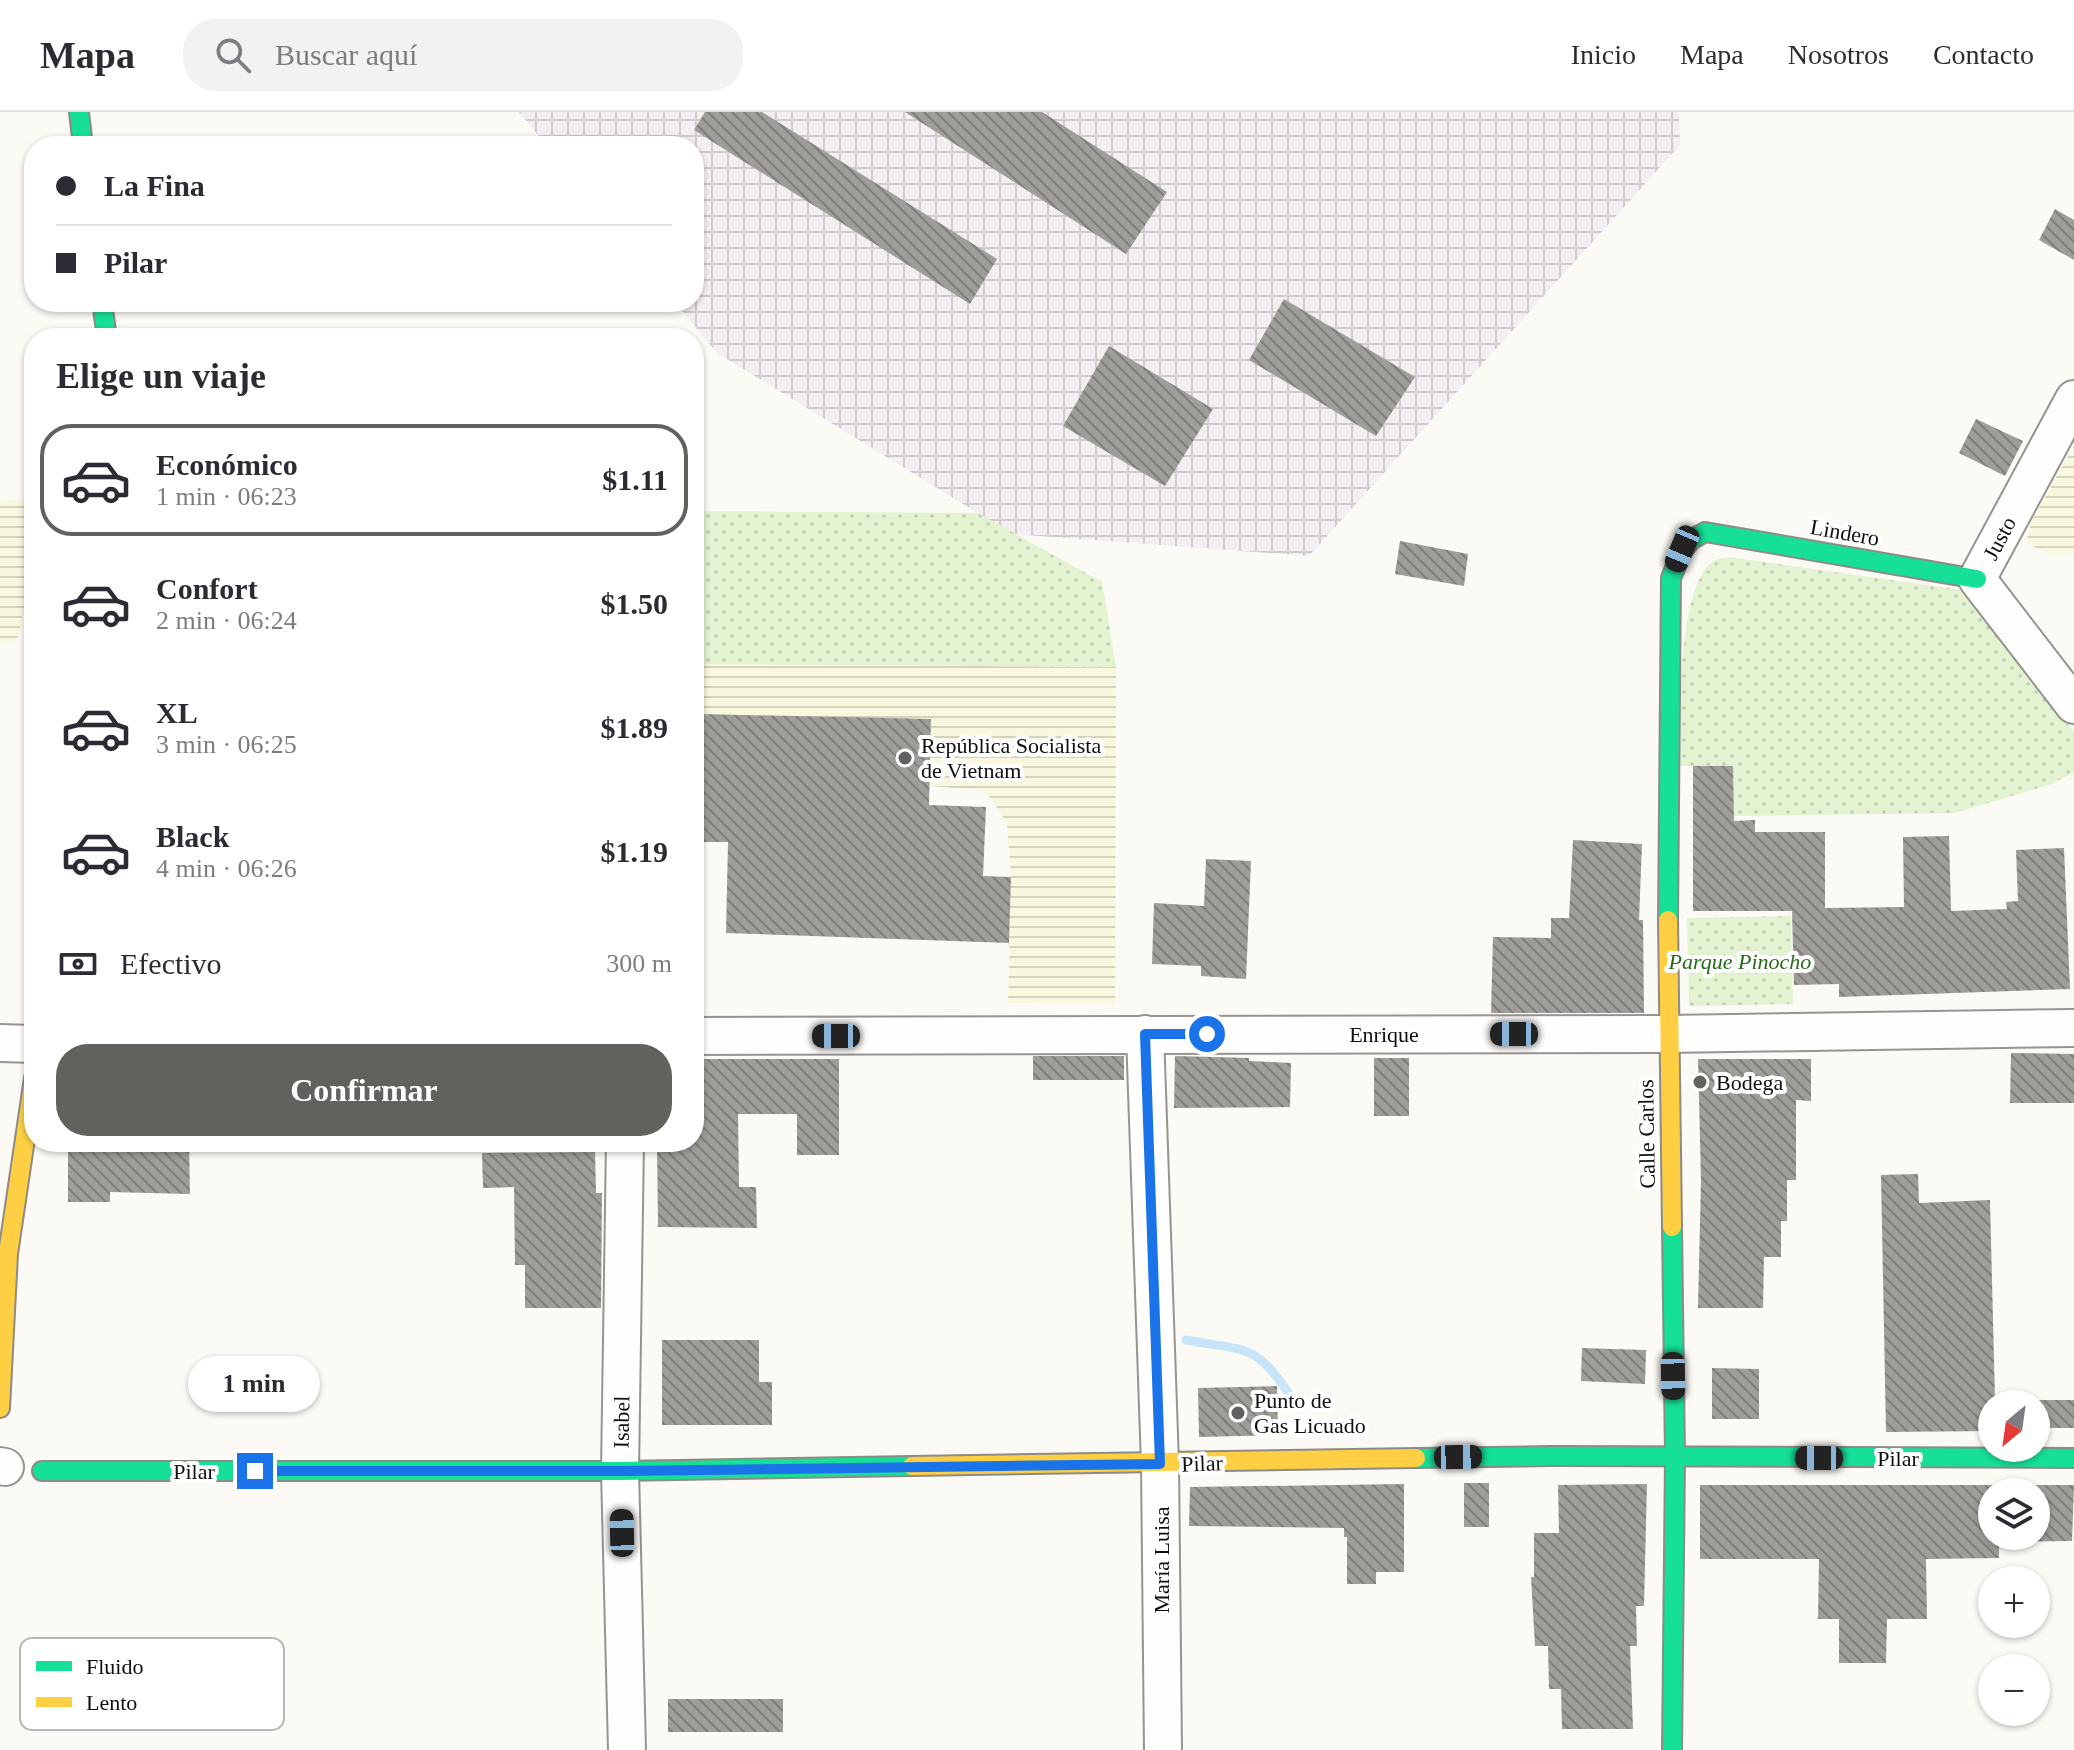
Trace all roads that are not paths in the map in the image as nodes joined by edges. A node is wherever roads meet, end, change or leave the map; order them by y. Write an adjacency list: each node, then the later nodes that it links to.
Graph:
1 (79, 112): 2 (street)
2 (82, 136)
3 (2074, 399): 5 (street, Justo)
4 (1705, 532): 5 (street, Lindero); 9 (street, Calle Carlos)
5 (1977, 579): 6 (street, Justo)
6 (2074, 705)
7 (2074, 1028): 9 (street, Enrique)
8 (1145, 1034): 9 (street, Enrique); 10 (street, Enrique); 18 (street, María Luisa)
9 (1668, 1034): 16 (street, Calle Carlos)
10 (704, 1036)
11 (0, 1043): 12 (street)
12 (24, 1044)
13 (24, 1146): 15 (street)
14 (625, 1152): 20 (street, Isabel)
15 (0, 1408)
16 (1675, 1457): 17 (street, Pilar); 18 (street, Pilar); 23 (street, Calle Carlos)
17 (2074, 1458)
18 (1160, 1464): 20 (street, Pilar); 22 (street, María Luisa)
19 (42, 1471): 20 (street, Pilar)
20 (620, 1471): 21 (street, Isabel)
21 (627, 1750)
22 (1163, 1750)
23 (1672, 1750)

